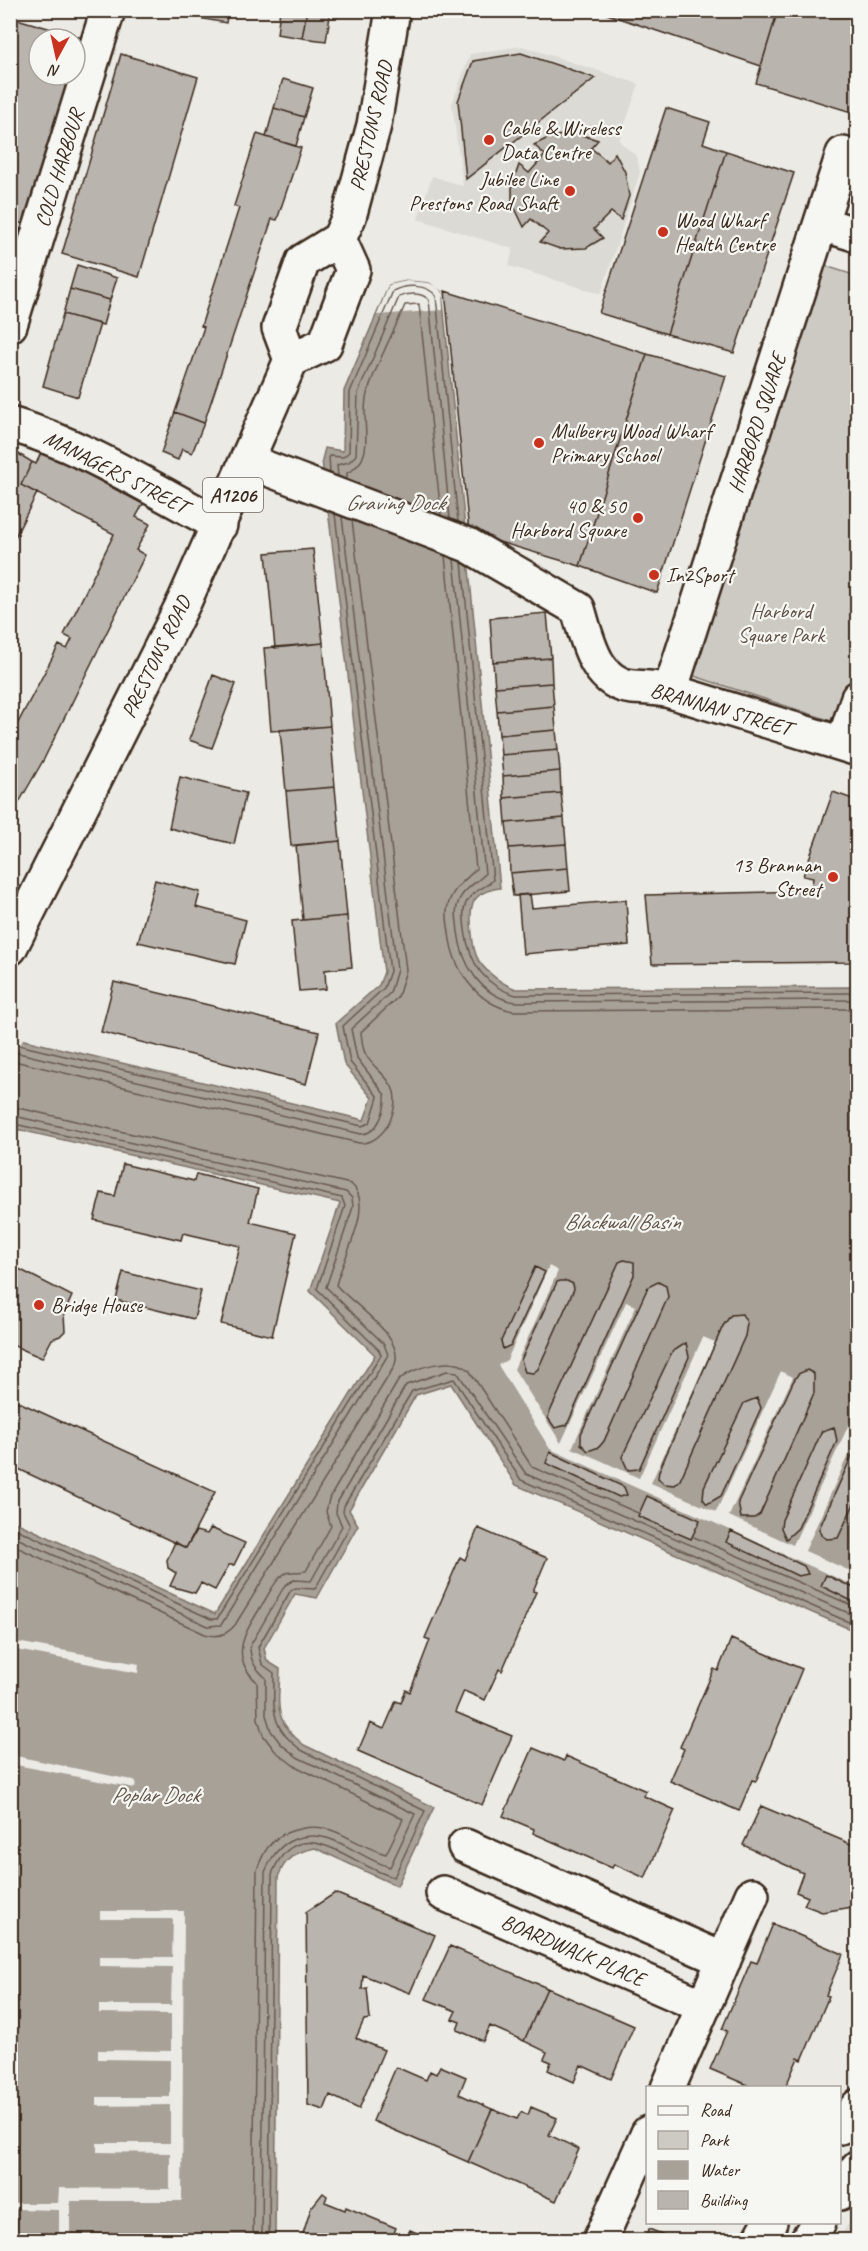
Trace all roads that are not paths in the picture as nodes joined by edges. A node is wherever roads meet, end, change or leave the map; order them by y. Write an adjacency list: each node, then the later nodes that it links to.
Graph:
1 (108, 10): 7 (street, COLD HARBOUR)
2 (393, 10): 6 (street, PRESTONS ROAD)
3 (850, 157): 4 (street, HARBORD SQUARE)
4 (822, 224): 5 (street); 12 (street, HARBORD SQUARE)
5 (858, 235)
6 (339, 239): 8 (street); 8 (street)
7 (10, 325)
8 (291, 360): 10 (street, PRESTONS ROAD / A1206)
9 (10, 424): 11 (street, MANAGERS STREET)
10 (247, 461): 11 (street, PRESTONS ROAD / A1206); 12 (street, BRANNAN STREET)
11 (220, 525): 15 (street, PRESTONS ROAD / A1206)
12 (670, 691): 14 (street, BRANNAN STREET)
13 (858, 698): 14 (street)
14 (850, 746)
15 (12, 939)
16 (465, 1846): 19 (street)
17 (443, 1893): 20 (street, BOARDWALK PLACE)
18 (752, 1895): 19 (street)
19 (724, 1960): 20 (street)
20 (703, 2006): 21 (street)
21 (669, 2086)
22 (858, 2106): 23 (street)
23 (841, 2126)
24 (646, 2138): 29 (street)
25 (858, 2167): 26 (street)
26 (841, 2192)
27 (769, 2224): 30 (street)
28 (818, 2224): 31 (street)
29 (600, 2241)
30 (760, 2241)
31 (807, 2241)

